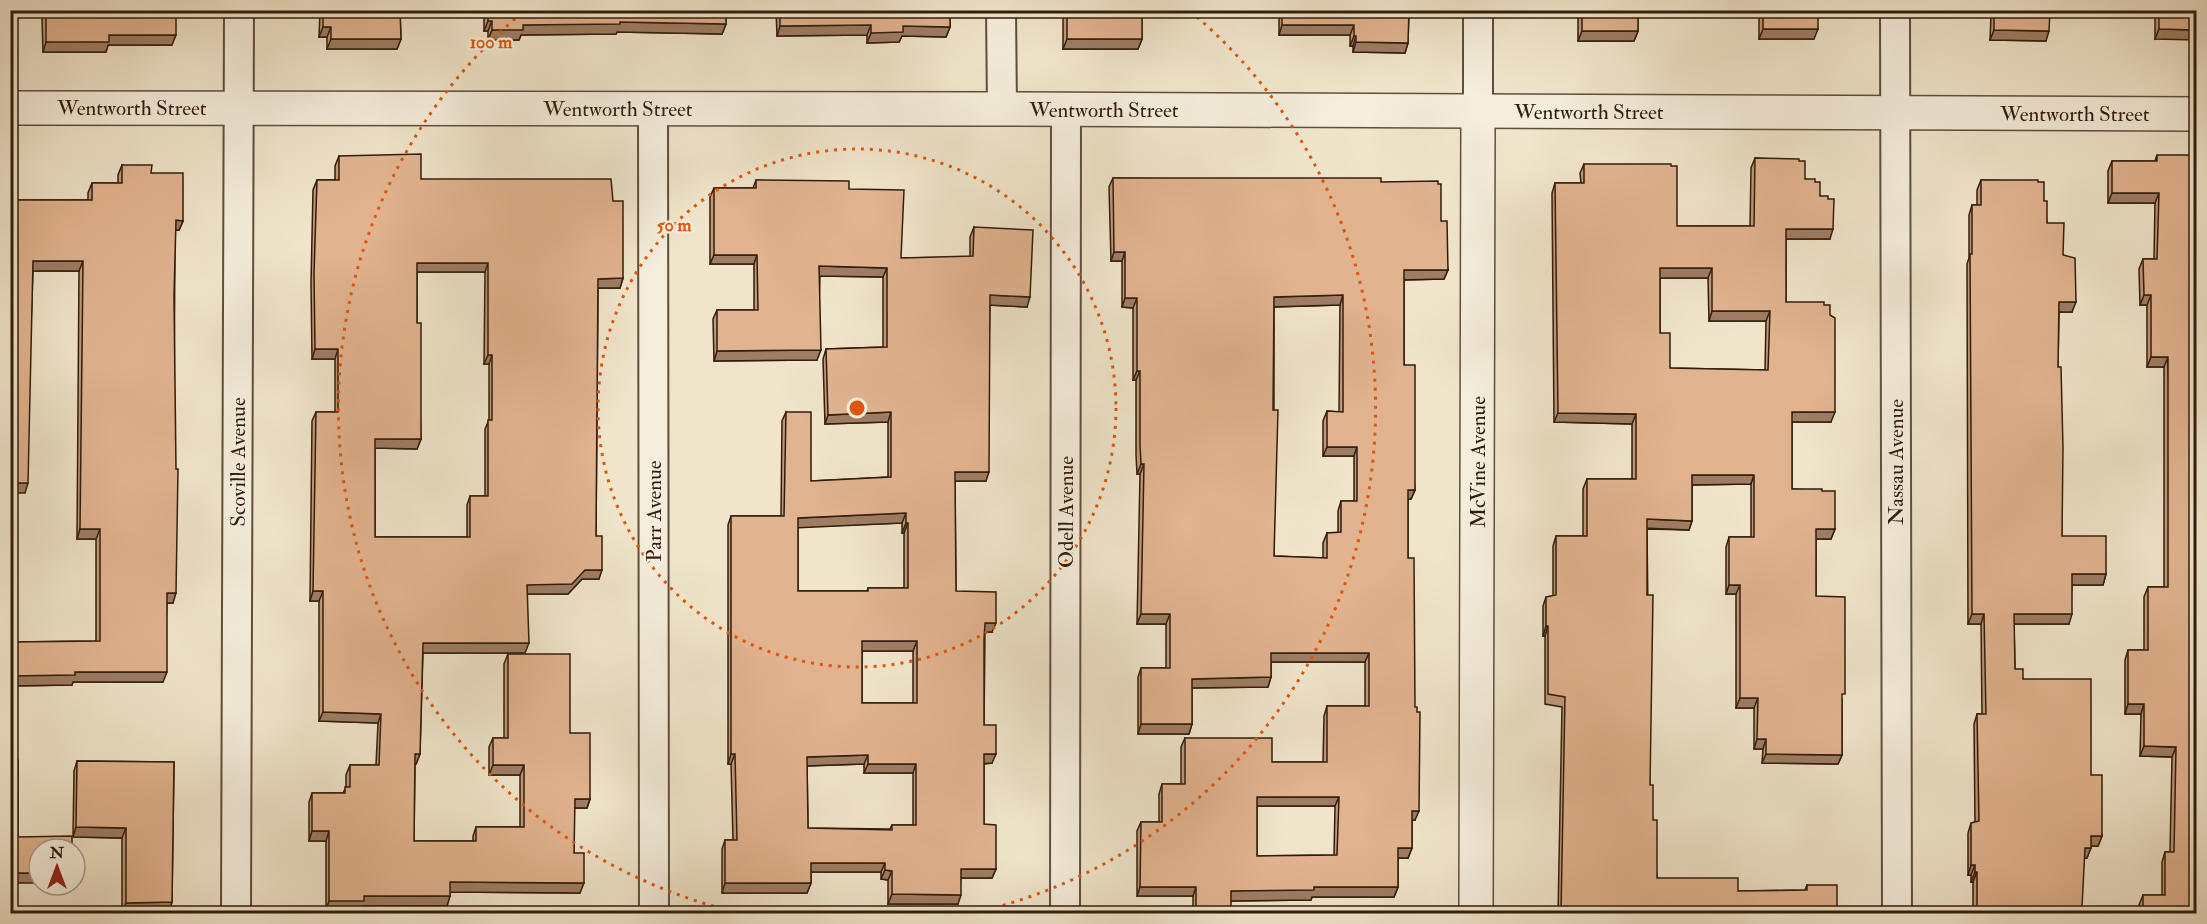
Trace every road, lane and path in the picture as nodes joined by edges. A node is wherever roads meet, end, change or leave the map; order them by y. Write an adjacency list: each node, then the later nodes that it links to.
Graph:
1 (239, 10): 7 (street, Scoville Avenue)
2 (1001, 10): 8 (street)
3 (1478, 10): 10 (street, McVine Avenue)
4 (1895, 10): 11 (street, Nassau Avenue)
5 (10, 108): 7 (street, Wentworth Street)
6 (652, 108): 7 (street, Wentworth Street); 8 (street, Wentworth Street); 14 (street, Parr Avenue)
7 (240, 109): 13 (street, Scoville Avenue)
8 (1002, 109): 9 (street, Wentworth Street)
9 (1066, 110): 10 (street, Wentworth Street); 15 (street, Odell Avenue)
10 (1478, 111): 11 (street, Wentworth Street); 16 (street, McVine Avenue)
11 (1896, 114): 12 (street, Wentworth Street); 17 (street, Nassau Avenue)
12 (2196, 114)
13 (236, 914)
14 (654, 914)
15 (1065, 914)
16 (1476, 914)
17 (1897, 914)

